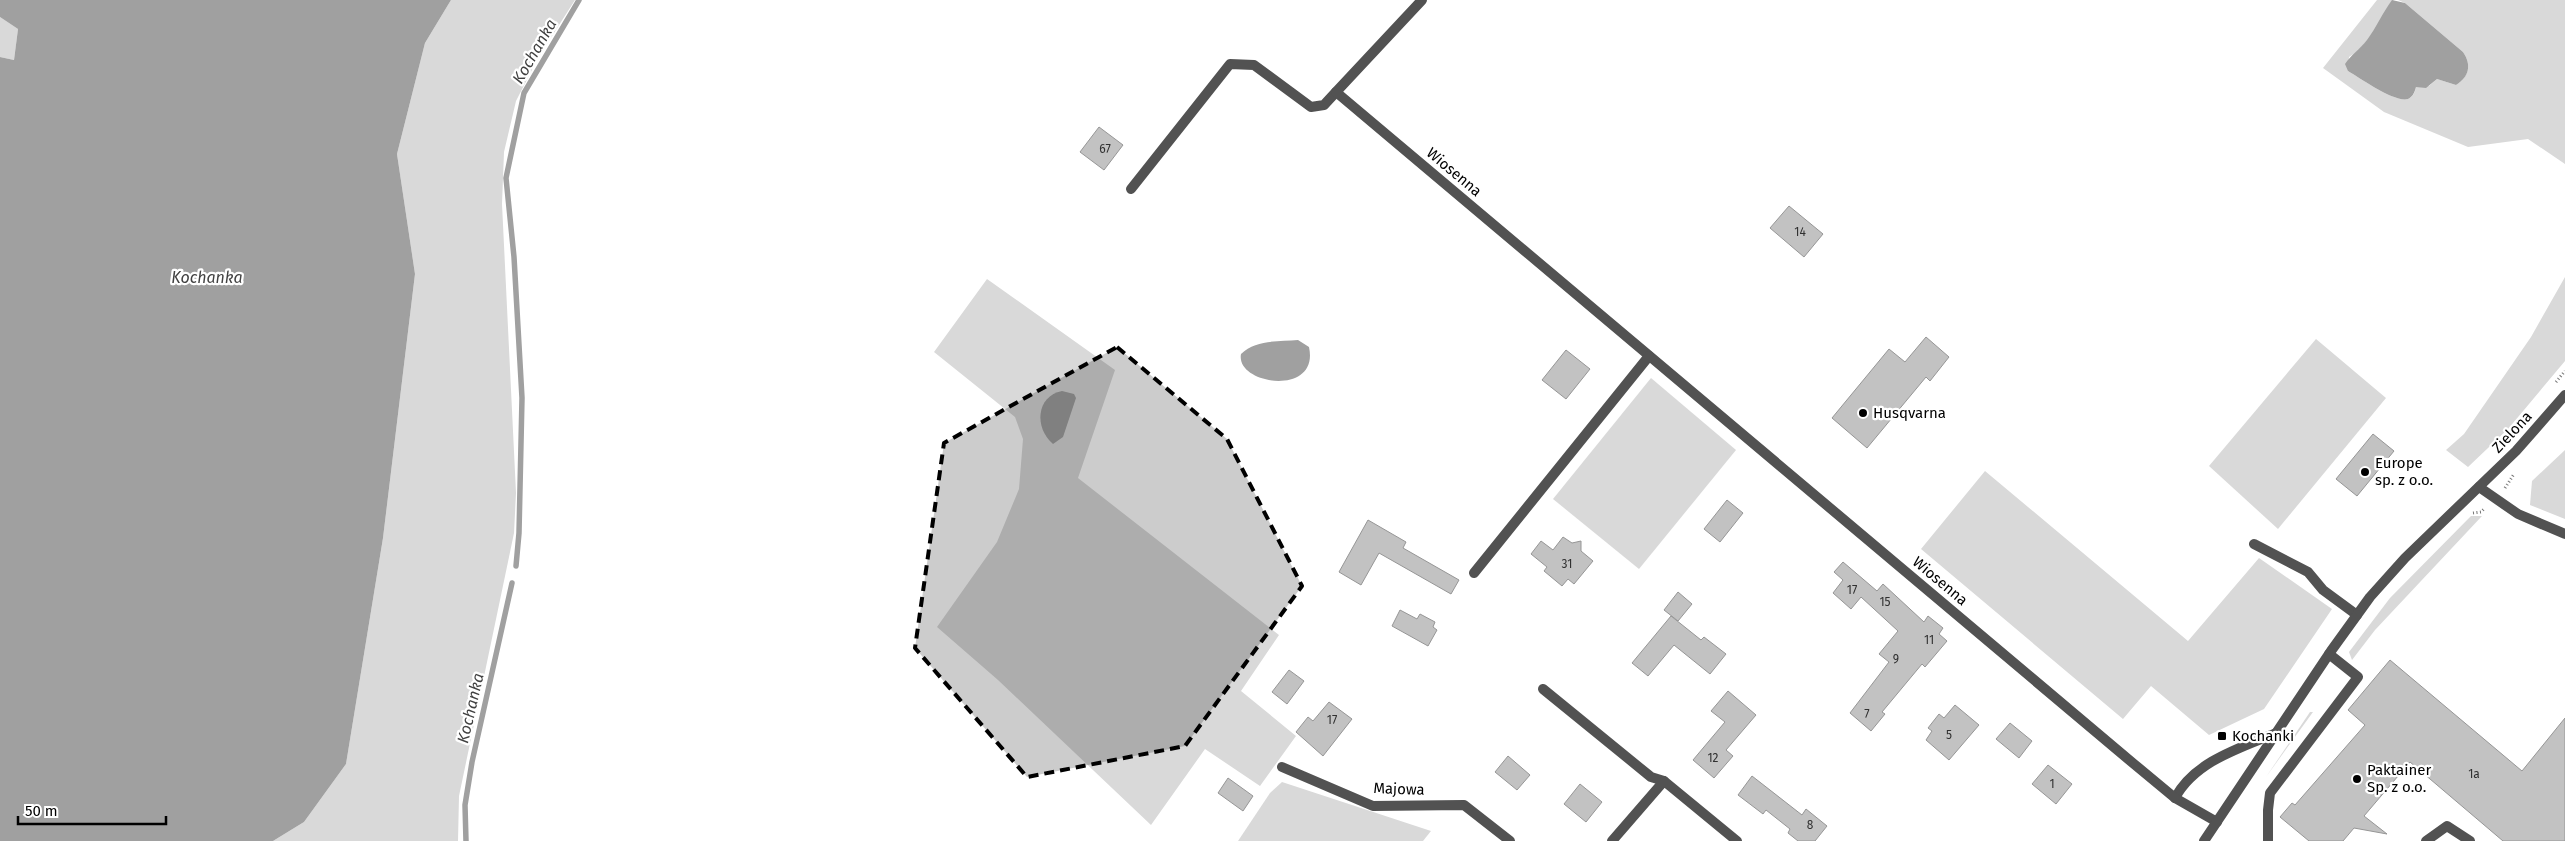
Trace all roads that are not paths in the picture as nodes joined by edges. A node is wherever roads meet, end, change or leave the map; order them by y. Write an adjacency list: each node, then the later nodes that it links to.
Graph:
1 (1422, 0): 2 (street)
2 (1336, 92): 3 (street); 4 (street, Wiosenna)
3 (1132, 189)
4 (1649, 356): 9 (street); 16 (street, Wiosenna)
5 (2565, 395): 6 (street, Zielona)
6 (2479, 487): 7 (street); 10 (street)
7 (2565, 534)
8 (2254, 544): 10 (street)
9 (1474, 573)
10 (2357, 615): 11 (street)
11 (2329, 654): 13 (street); 22 (street)
12 (1542, 689): 15 (street)
13 (2276, 733): 16 (street); 17 (street)
14 (1282, 767): 18 (street, Majowa)
15 (1664, 781): 19 (street); 20 (street)
16 (2175, 798): 17 (street, Wiosenna)
17 (2217, 822): 21 (street)
18 (1510, 841)
19 (1612, 841)
20 (1737, 841)
21 (2204, 841)
22 (2268, 841)
23 (2426, 841): 24 (street)
24 (2470, 841)

